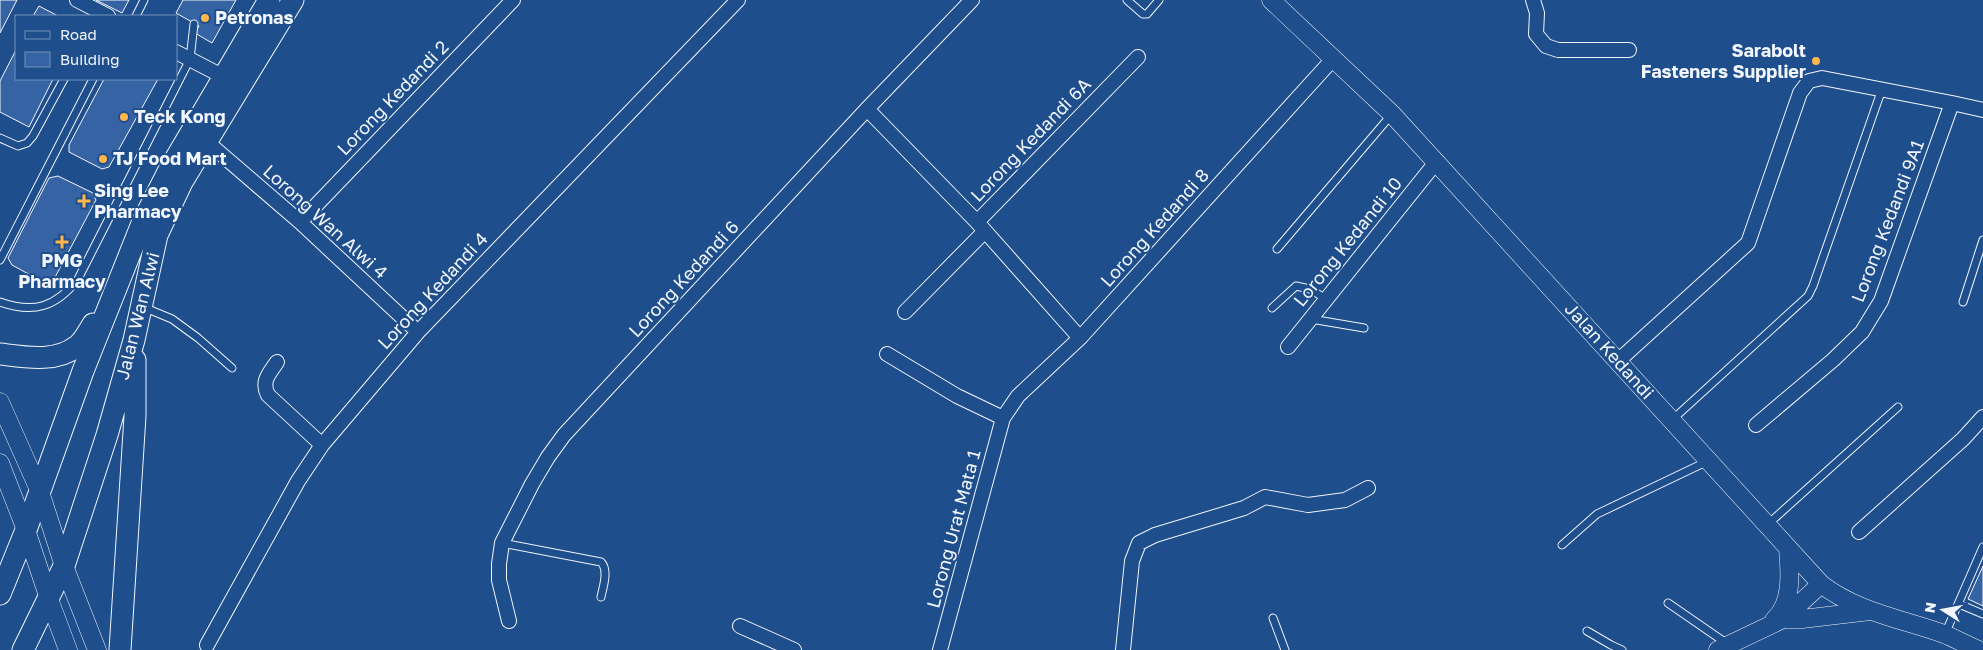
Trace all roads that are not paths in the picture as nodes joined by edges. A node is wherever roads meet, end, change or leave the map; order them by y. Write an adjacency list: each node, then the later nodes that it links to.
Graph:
1 (77, 0): 12 (street)
2 (144, 0): 13 (lane)
3 (269, 0): 20 (main road, Jalan Wan Alwi)
4 (293, 0): 29 (main road, Jalan Wan Alwi)
5 (513, 0): 31 (street, Lorong Kedandi 2)
6 (738, 0): 45 (street, Lorong Kedandi 4)
7 (972, 0): 25 (street, Lorong Kedandi 6)
8 (1127, 0): 9 (lane)
9 (1159, 0)
10 (1273, 0): 19 (street, Jalan Kedandi)
11 (1532, 0): 15 (street)
12 (102, 15)
13 (136, 15)
14 (194, 24): 18 (lane)
15 (1629, 50)
16 (178, 53): 18 (street)
17 (1138, 57): 32 (street, Lorong Kedandi 6A)
18 (190, 59): 20 (street); 38 (lane)
19 (1333, 59): 27 (street, Jalan Kedandi); 46 (street, Lorong Kedandi 8)
20 (224, 76): 36 (main road, Jalan Wan Alwi)
21 (63, 80): 28 (lane)
22 (92, 80): 35 (lane)
23 (1882, 89): 24 (street); 51 (street); 58 (lane)
24 (1952, 103): 26 (street); 59 (street, Lorong Kedandi 9A1)
25 (867, 109): 32 (street, Lorong Kedandi 6A); 68 (street, Lorong Kedandi 6)
26 (1983, 110)
27 (1392, 114): 30 (street, Jalan Kedandi); 34 (lane)
28 (0, 138)
29 (206, 141): 31 (street, Lorong Wan Alwi 4); 40 (main road, Jalan Wan Alwi)
30 (1437, 161): 37 (street, Lorong Kedandi 10); 51 (street, Jalan Kedandi)
31 (300, 222): 45 (street, Lorong Wan Alwi 4)
32 (981, 227): 42 (street); 46 (street)
33 (1983, 240): 39 (lane)
34 (1278, 249)
35 (0, 260)
36 (122, 273): 49 (main road); 64 (main road, Jalan Wan Alwi)
37 (1326, 299): 41 (lane); 43 (street, Lorong Kedandi 10)
38 (0, 302)
39 (1963, 302)
40 (142, 306): 47 (main road, Jalan Wan Alwi); 53 (lane)
41 (1272, 308)
42 (905, 312)
43 (1311, 319): 44 (lane); 48 (street, Lorong Kedandi 10)
44 (1364, 328)
45 (418, 332): 60 (street, Lorong Kedandi 4)
46 (1080, 338): 57 (street, Lorong Kedandi 8)
47 (134, 340): 72 (main road, Jalan Wan Alwi); 93 (main road)
48 (1288, 347)
49 (0, 354)
50 (887, 354): 57 (street)
51 (1618, 361): 58 (street, Jalan Kedandi)
52 (277, 362): 60 (street)
53 (232, 368)
54 (0, 402): 64 (street)
55 (1898, 407): 65 (lane)
56 (1983, 417): 67 (street)
57 (1003, 418): 95 (street, Lorong Urat Mata 1)
58 (1672, 420): 61 (street, Jalan Kedandi)
59 (1756, 425)
60 (322, 444): 88 (street, Lorong Kedandi 4)
61 (1709, 461): 65 (street, Jalan Kedandi); 69 (lane)
62 (0, 463): 66 (street)
63 (1368, 488): 96 (street)
64 (40, 492): 66 (main road, Jalan Wan Alwi); 72 (street)
65 (1767, 525): 71 (street, Jalan Kedandi)
66 (26, 530): 74 (main road, Jalan Wan Alwi); 76 (street)
67 (1859, 532)
68 (502, 543): 75 (lane); 83 (street, Lorong Kedandi 6)
69 (1562, 545)
70 (1983, 547): 78 (lane)
71 (1788, 549): 73 (street, Jalan Kedandi); 85 (street)
72 (64, 566): 76 (main road, Jalan Wan Alwi); 92 (street)
73 (1821, 584): 79 (street, Jalan Kedandi); 82 (street)
74 (0, 594)
75 (601, 597)
76 (49, 599): 90 (main road, Jalan Wan Alwi); 91 (street)
77 (1668, 604): 89 (lane)
78 (1959, 604): 80 (lane); 87 (lane)
79 (1870, 611): 82 (street); 87 (street, Jalan Kedandi)
80 (1983, 614)
81 (1273, 618): 97 (lane)
82 (1782, 619): 85 (street)
83 (509, 620)
84 (740, 626): 94 (street)
85 (1767, 628): 89 (street)
86 (1587, 631): 98 (lane)
87 (1945, 634): 99 (street, Jalan Kedandi)
88 (206, 645)
89 (1723, 647)
90 (23, 650)
91 (68, 650)
92 (97, 650)
93 (120, 650)
94 (794, 650)
95 (940, 650)
96 (1123, 650)
97 (1285, 650)
98 (1622, 650)
99 (1979, 650)

